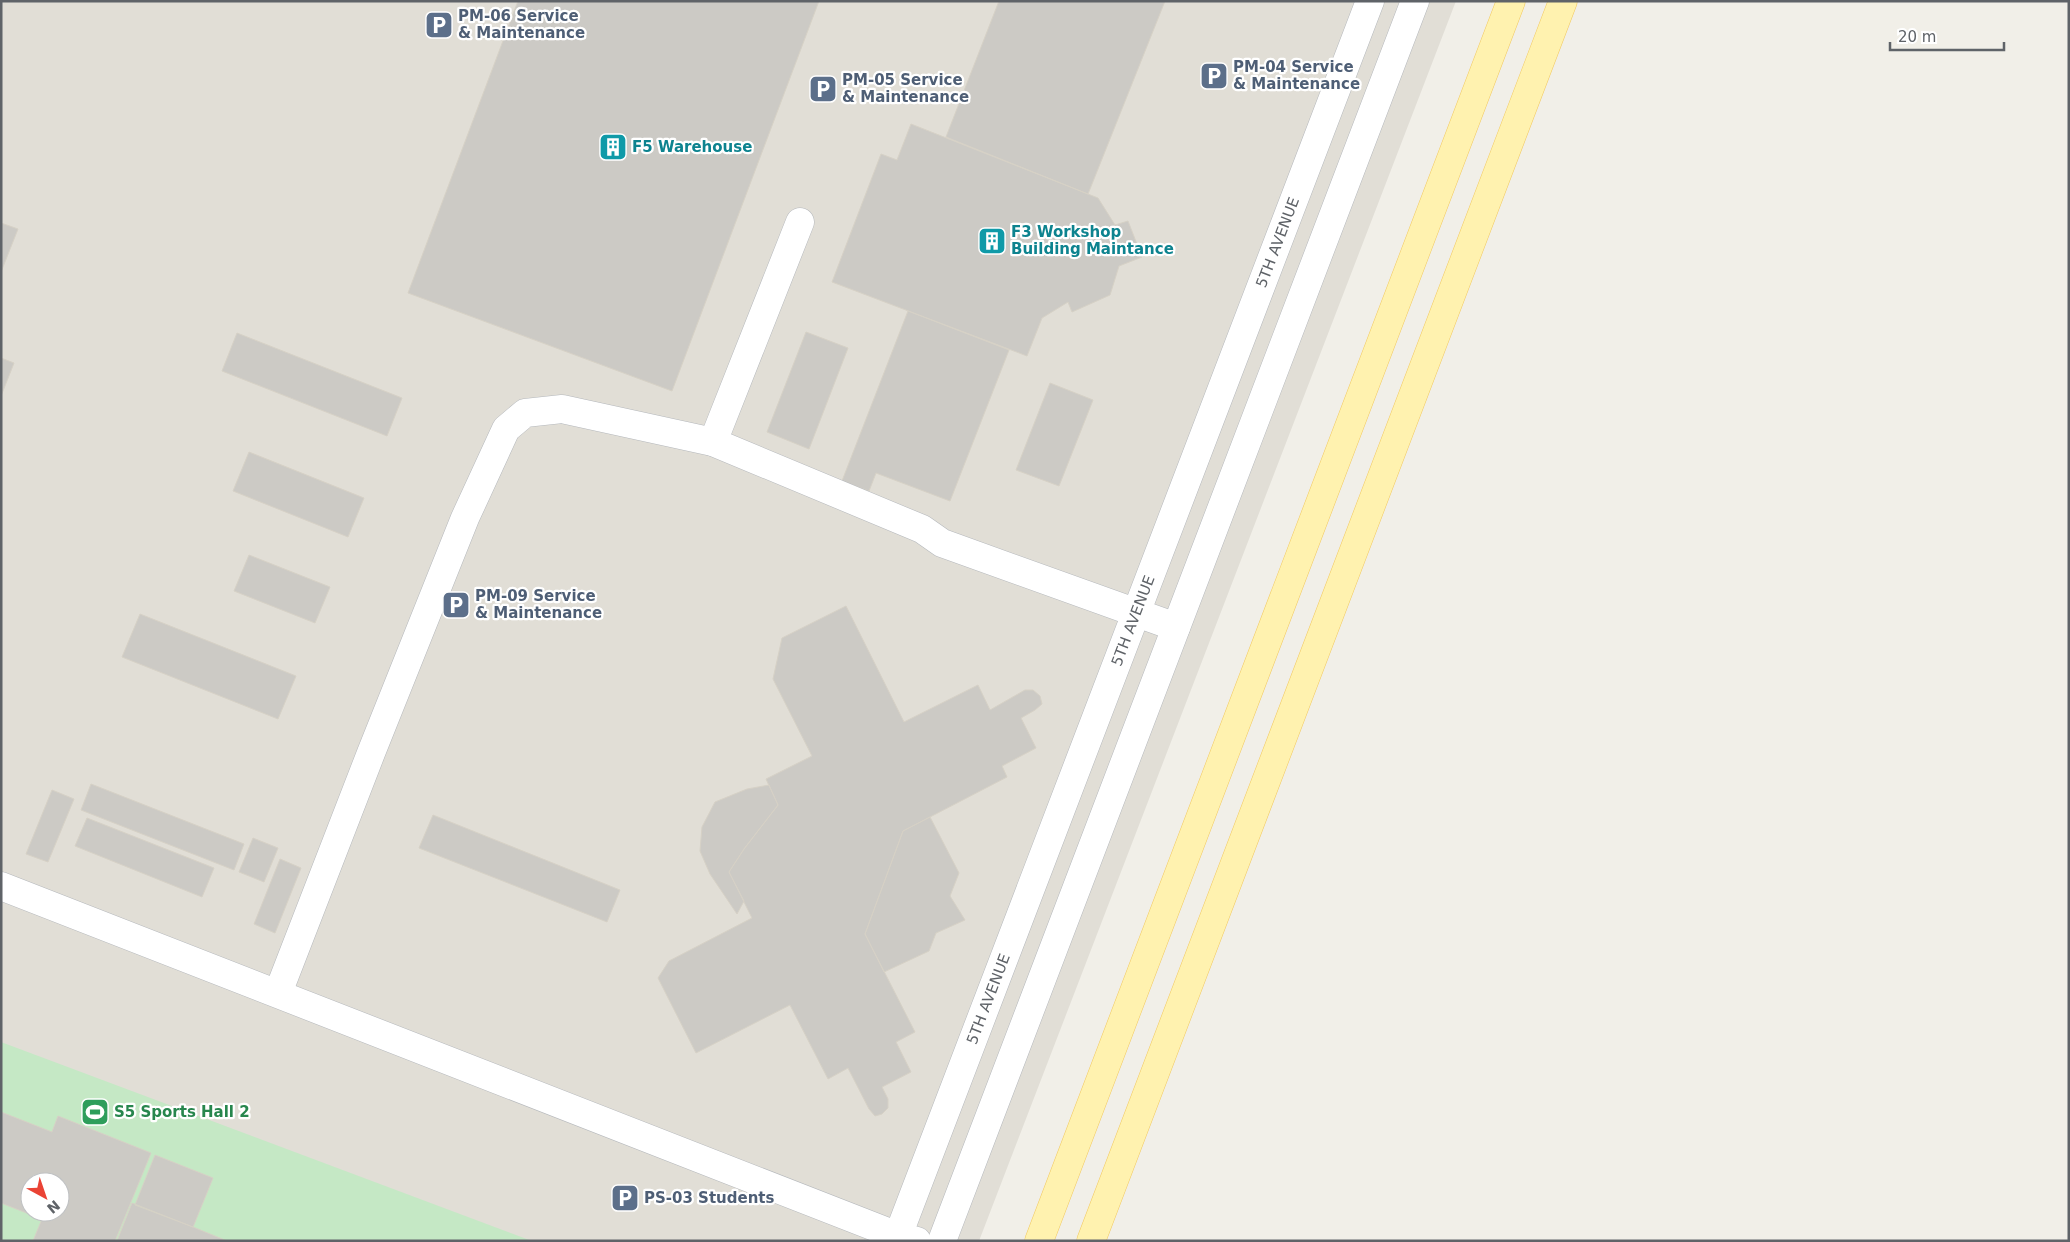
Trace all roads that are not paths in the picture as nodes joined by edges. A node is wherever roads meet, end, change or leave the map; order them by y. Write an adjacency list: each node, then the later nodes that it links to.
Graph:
1 (1370, 1): 7 (street, 5TH AVENUE)
2 (1415, 1): 8 (street)
3 (1511, 1): 13 (main road)
4 (1563, 1): 14 (main road)
5 (800, 222): 6 (street)
6 (713, 442): 7 (street); 10 (street)
7 (1135, 614): 8 (street); 11 (street, 5TH AVENUE)
8 (1176, 627): 12 (street)
9 (1, 886): 10 (street)
10 (278, 994): 11 (street)
11 (903, 1239)
12 (942, 1241)
13 (1039, 1241)
14 (1091, 1241)

